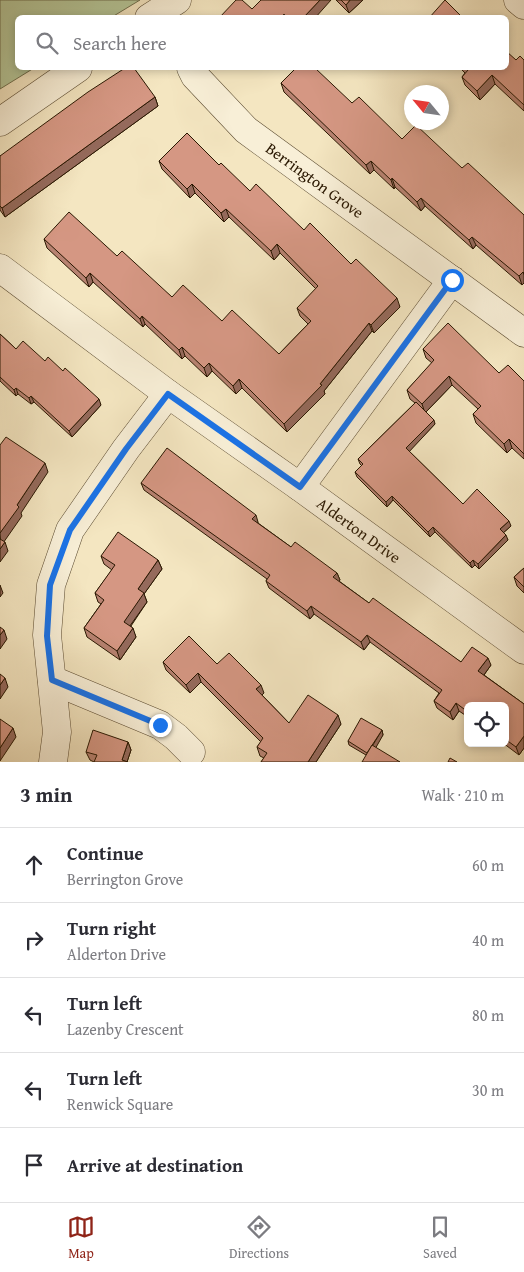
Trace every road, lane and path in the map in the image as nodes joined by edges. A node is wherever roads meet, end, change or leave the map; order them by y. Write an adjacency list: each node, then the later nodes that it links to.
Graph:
1 (518, 0): 2 (street)
2 (524, 5)
3 (75, 70): 5 (street)
4 (192, 70): 7 (street, Berrington Grove)
5 (0, 122)
6 (0, 268): 9 (street, Alderton Drive)
7 (452, 280): 8 (street, Berrington Grove); 10 (street)
8 (524, 332)
9 (168, 394): 10 (street, Alderton Drive); 12 (street)
10 (300, 487): 11 (street, Alderton Drive)
11 (524, 650)
12 (52, 680): 13 (street); 14 (street)
13 (190, 752)
14 (53, 762)

